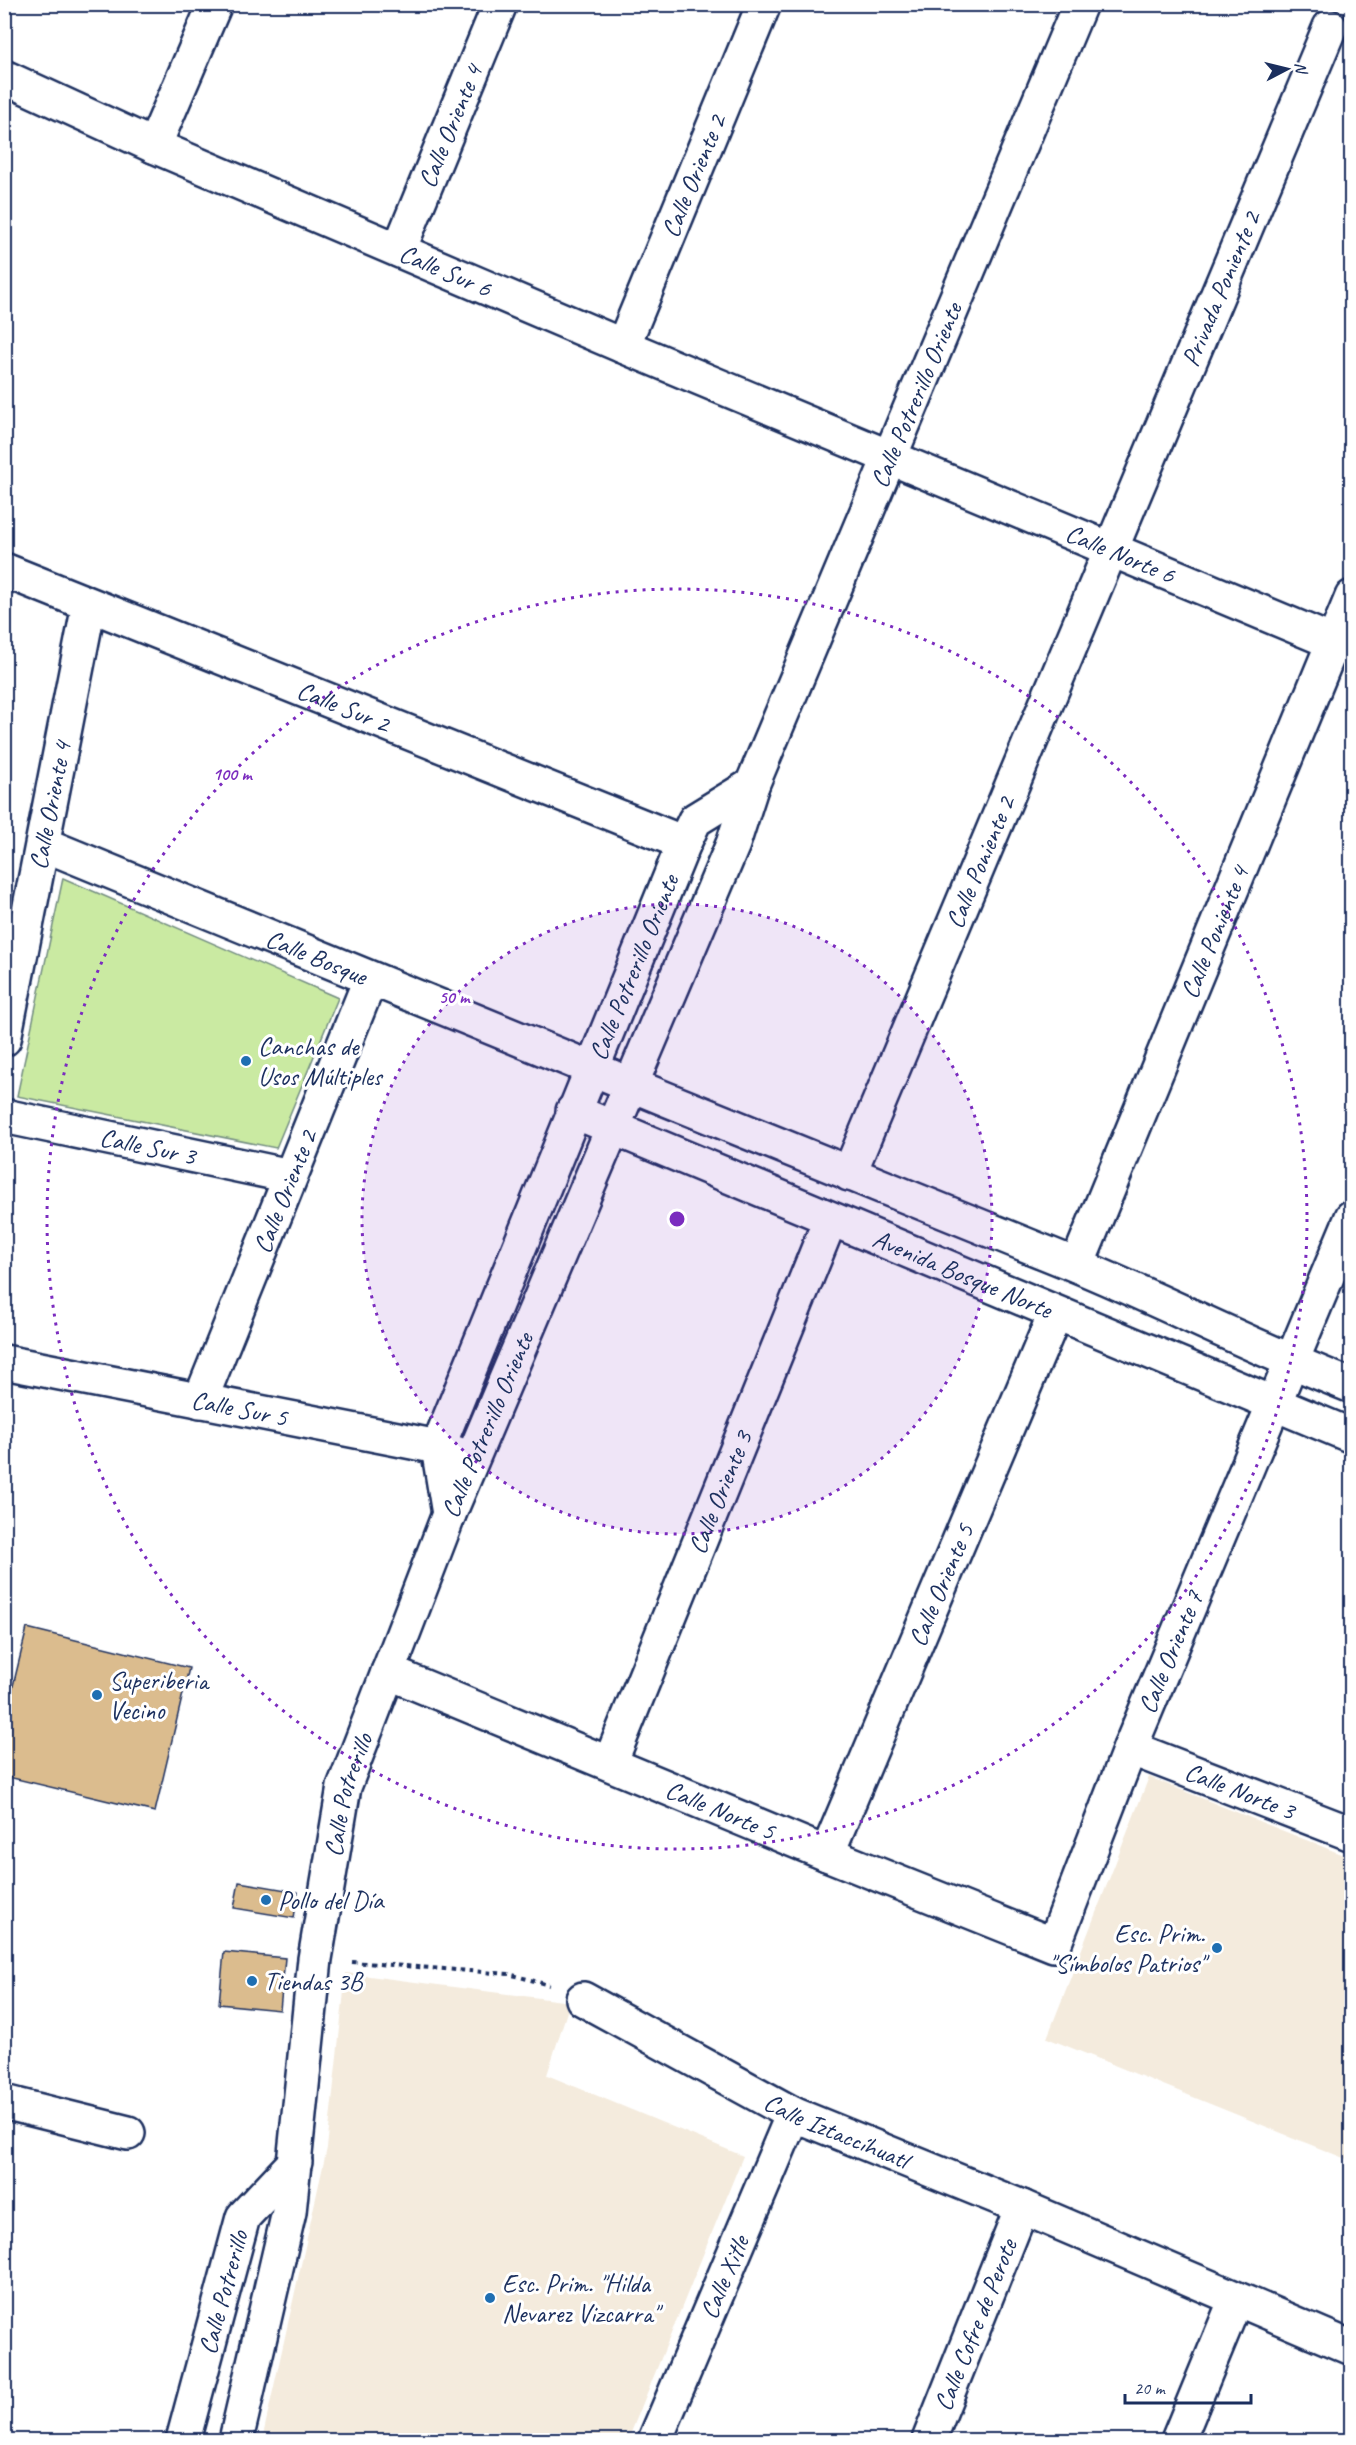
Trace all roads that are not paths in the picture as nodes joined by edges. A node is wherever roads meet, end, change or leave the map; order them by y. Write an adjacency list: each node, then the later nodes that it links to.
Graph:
1 (215, 4): 7 (street)
2 (500, 4): 8 (street, Calle Oriente 4)
3 (764, 4): 9 (street, Calle Oriente 2)
4 (1080, 4): 10 (street, Calle Potrerillo Oriente)
5 (1330, 27): 11 (street, Privada Poniente 2)
6 (4, 77): 7 (street, Calle Sur 6)
7 (154, 146): 8 (street, Calle Sur 6)
8 (399, 250): 9 (street, Calle Sur 6)
9 (623, 346): 10 (street, Calle Sur 6)
10 (889, 457): 11 (street, Calle Norte 6); 16 (street, Calle Potrerillo Oriente)
11 (1110, 551): 15 (street, Calle Norte 6); 26 (street, Calle Poniente 2)
12 (4, 570): 14 (street, Calle Sur 2)
13 (1352, 597): 15 (street, Calle Poniente 4)
14 (89, 605): 17 (street, Calle Sur 2); 18 (street, Calle Oriente 4)
15 (1342, 646): 30 (street, Calle Poniente 4)
16 (752, 785): 17 (street, Calle Potrerillo Oriente); 22 (street, Calle Potrerillo Oriente)
17 (684, 843): 21 (street, Calle Potrerillo Oriente)
18 (43, 844): 19 (street, Calle Bosque); 20 (street, Calle Oriente 4)
19 (370, 980): 21 (street, Calle Bosque); 27 (street, Calle Oriente 2)
20 (4, 1039)
21 (590, 1068): 22 (street, Avenida Bosque Norte); 23 (street, Calle Potrerillo Oriente)
22 (632, 1084): 25 (street, Calle Potrerillo Oriente); 26 (street, Avenida Bosque Norte)
23 (573, 1111): 25 (street, Avenida Bosque Norte); 38 (street, Calle Potrerillo Oriente)
24 (4, 1116): 27 (street, Calle Sur 3)
25 (614, 1128): 29 (street, Avenida Bosque Norte); 39 (street, Calle Potrerillo Oriente)
26 (849, 1174): 30 (street, Avenida Bosque Norte)
27 (290, 1176): 35 (street, Calle Oriente 2)
28 (1352, 1216): 33 (street, Calle Oriente 7)
29 (830, 1220): 31 (street, Avenida Bosque Norte); 43 (street, Calle Oriente 3)
30 (1077, 1265): 33 (street, Avenida Bosque Norte)
31 (1055, 1314): 36 (street, Avenida Bosque Norte); 45 (street, Calle Oriente 5)
32 (4, 1362): 35 (street, Calle Sur 5)
33 (1291, 1362): 34 (street, Avenida Bosque Norte); 36 (street, Calle Oriente 7)
34 (1352, 1386)
35 (200, 1401): 38 (street, Calle Sur 5)
36 (1274, 1405): 37 (street, Avenida Bosque Norte); 42 (street, Calle Oriente 7)
37 (1352, 1436)
38 (438, 1447): 39 (street, Calle Sur 5); 40 (street, Calle Potrerillo Oriente)
39 (473, 1459): 40 (street, Calle Potrerillo Oriente)
40 (449, 1514): 41 (street, Calle Potrerillo)
41 (388, 1672): 43 (street, Calle Norte 5); 51 (street, Calle Potrerillo)
42 (1130, 1748): 44 (street, Calle Norte 3); 46 (street, Calle Oriente 7)
43 (610, 1763): 45 (street, Calle Norte 5)
44 (1351, 1833)
45 (827, 1854): 46 (street, Calle Norte 5)
46 (1054, 1945)
47 (583, 1999): 49 (street, Calle Iztaccíhuatl)
48 (4, 2102): 50 (street)
49 (793, 2114): 52 (street, Calle Iztaccíhuatl); 57 (street, Calle Xitle)
50 (128, 2133)
51 (295, 2162): 55 (street, Calle Potrerillo); 56 (street, Calle Potrerillo)
52 (1022, 2207): 53 (street, Calle Iztaccíhuatl); 58 (street, Calle Cofre de Perote)
53 (1236, 2299): 54 (street, Calle Iztaccíhuatl); 59 (street)
54 (1352, 2348)
55 (183, 2440)
56 (236, 2440)
57 (655, 2440)
58 (929, 2440)
59 (1178, 2440)

